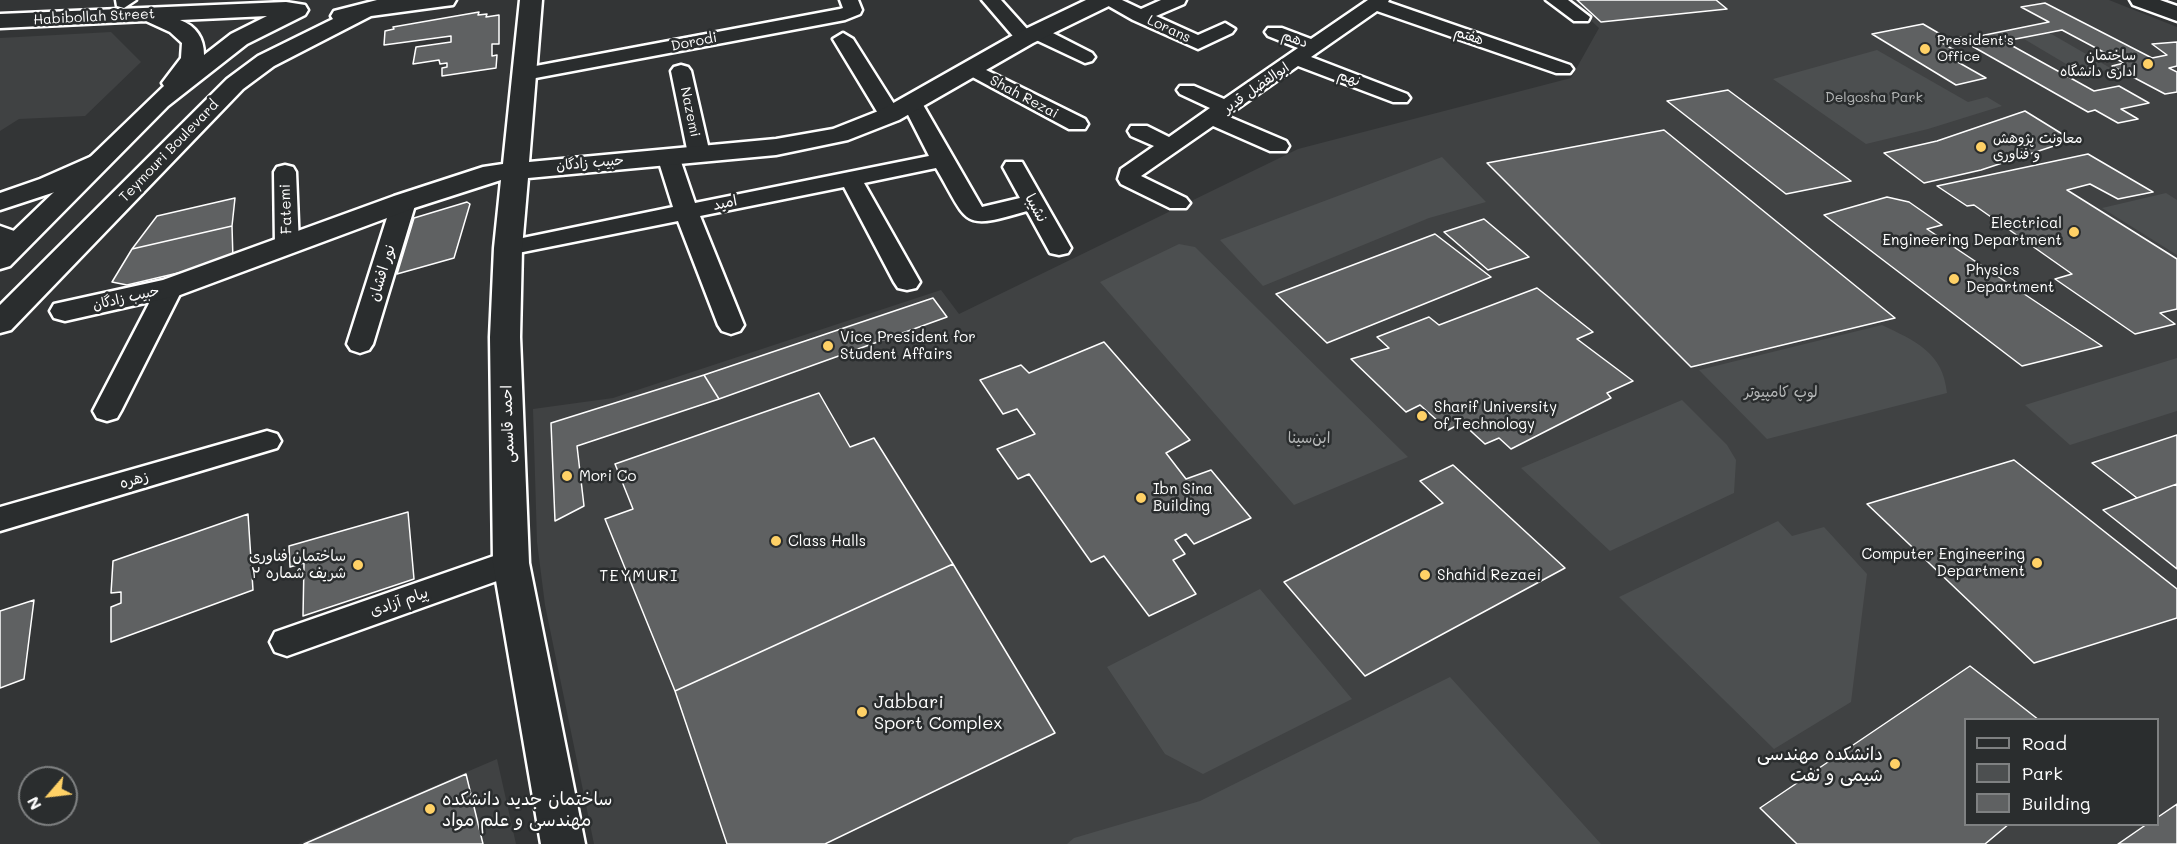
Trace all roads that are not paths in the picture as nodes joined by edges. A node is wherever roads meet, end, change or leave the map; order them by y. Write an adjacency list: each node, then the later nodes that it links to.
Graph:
1 (177, 0): 11 (street, Habibollah Street)
2 (395, 0): 15 (street)
3 (445, 0): 15 (street)
4 (531, 0): 31 (street, احمد قاسمی)
5 (849, 0): 31 (street, Dorodi)
6 (991, 0): 23 (street)
7 (1105, 0): 18 (street, Lorans); 23 (street, حبیب زادگان)
8 (1177, 0): 18 (street)
9 (1555, 0): 19 (street)
10 (2141, 0): 16 (street)
11 (125, 1): 14 (street, Habibollah Street)
12 (1378, 2): 25 (street, ابوالفضل قدیر); 29 (street, هفتم)
13 (295, 6): 15 (street, Habibollah Street); 17 (street, Habibollah Street); 34 (street)
14 (0, 7)
15 (368, 11): 63 (street, Teymouri Boulevard)
16 (2177, 14)
17 (147, 15): 20 (street, Habibollah Street); 34 (street)
18 (1140, 16): 21 (street, Lorans)
19 (1581, 17)
20 (0, 21)
21 (1225, 29)
22 (1275, 32): 25 (street, دهم)
23 (1030, 35): 26 (street); 28 (street, حبیب زادگان)
24 (843, 39): 37 (street)
25 (1315, 46): 27 (street, ابوالفضل قدیر)
26 (1085, 57)
27 (1298, 59): 33 (street, نهم); 36 (street, ابوالفضل قدیر)
28 (972, 69): 35 (street, حبیب زادگان); 38 (street, Shah Rezai)
29 (1563, 69)
30 (681, 71): 42 (street, Nazemi)
31 (525, 74): 47 (street, احمد قاسمی)
32 (1187, 90): 36 (street)
33 (1400, 98)
34 (159, 101): 45 (street)
35 (912, 103): 37 (street, حبیب زادگان); 44 (street)
36 (1220, 113): 40 (street, ابوالفضل قدیر); 41 (street)
37 (890, 115): 42 (street, حبیب زادگان)
38 (1077, 124)
39 (1139, 131): 40 (street)
40 (1171, 146): 53 (street, ابوالفضل قدیر)
41 (1278, 146)
42 (699, 153): 43 (street, حبیب زادگان)
43 (668, 156): 47 (street, حبیب زادگان); 54 (street)
44 (942, 160): 49 (street, امید); 52 (street)
45 (99, 161): 50 (street); 59 (street)
46 (1014, 167): 52 (street, نشیبا)
47 (517, 169): 51 (street, حبیب زادگان); 57 (street, احمد قاسمی)
48 (285, 172): 56 (street, Fatemi)
49 (850, 177): 54 (street, امید); 60 (street)
50 (0, 202)
51 (404, 202): 56 (street, حبیب زادگان); 65 (street, نور افشان)
52 (1032, 202): 58 (street, نشیبا)
53 (1178, 203)
54 (686, 211): 57 (street, امید); 64 (street)
55 (0, 234): 59 (street)
56 (287, 246): 61 (street, حبیب زادگان)
57 (508, 248): 69 (street, احمد قاسمی)
58 (1059, 248)
59 (0, 258)
60 (907, 282)
61 (170, 288): 62 (street, حبیب زادگان); 66 (street)
62 (66, 310)
63 (0, 323)
64 (731, 325)
65 (360, 344)
66 (107, 411)
67 (267, 441): 68 (street, زهره)
68 (0, 519)
69 (511, 563): 70 (street, پیام آزادی); 71 (street, احمد قاسمی)
70 (287, 642)
71 (563, 844)

